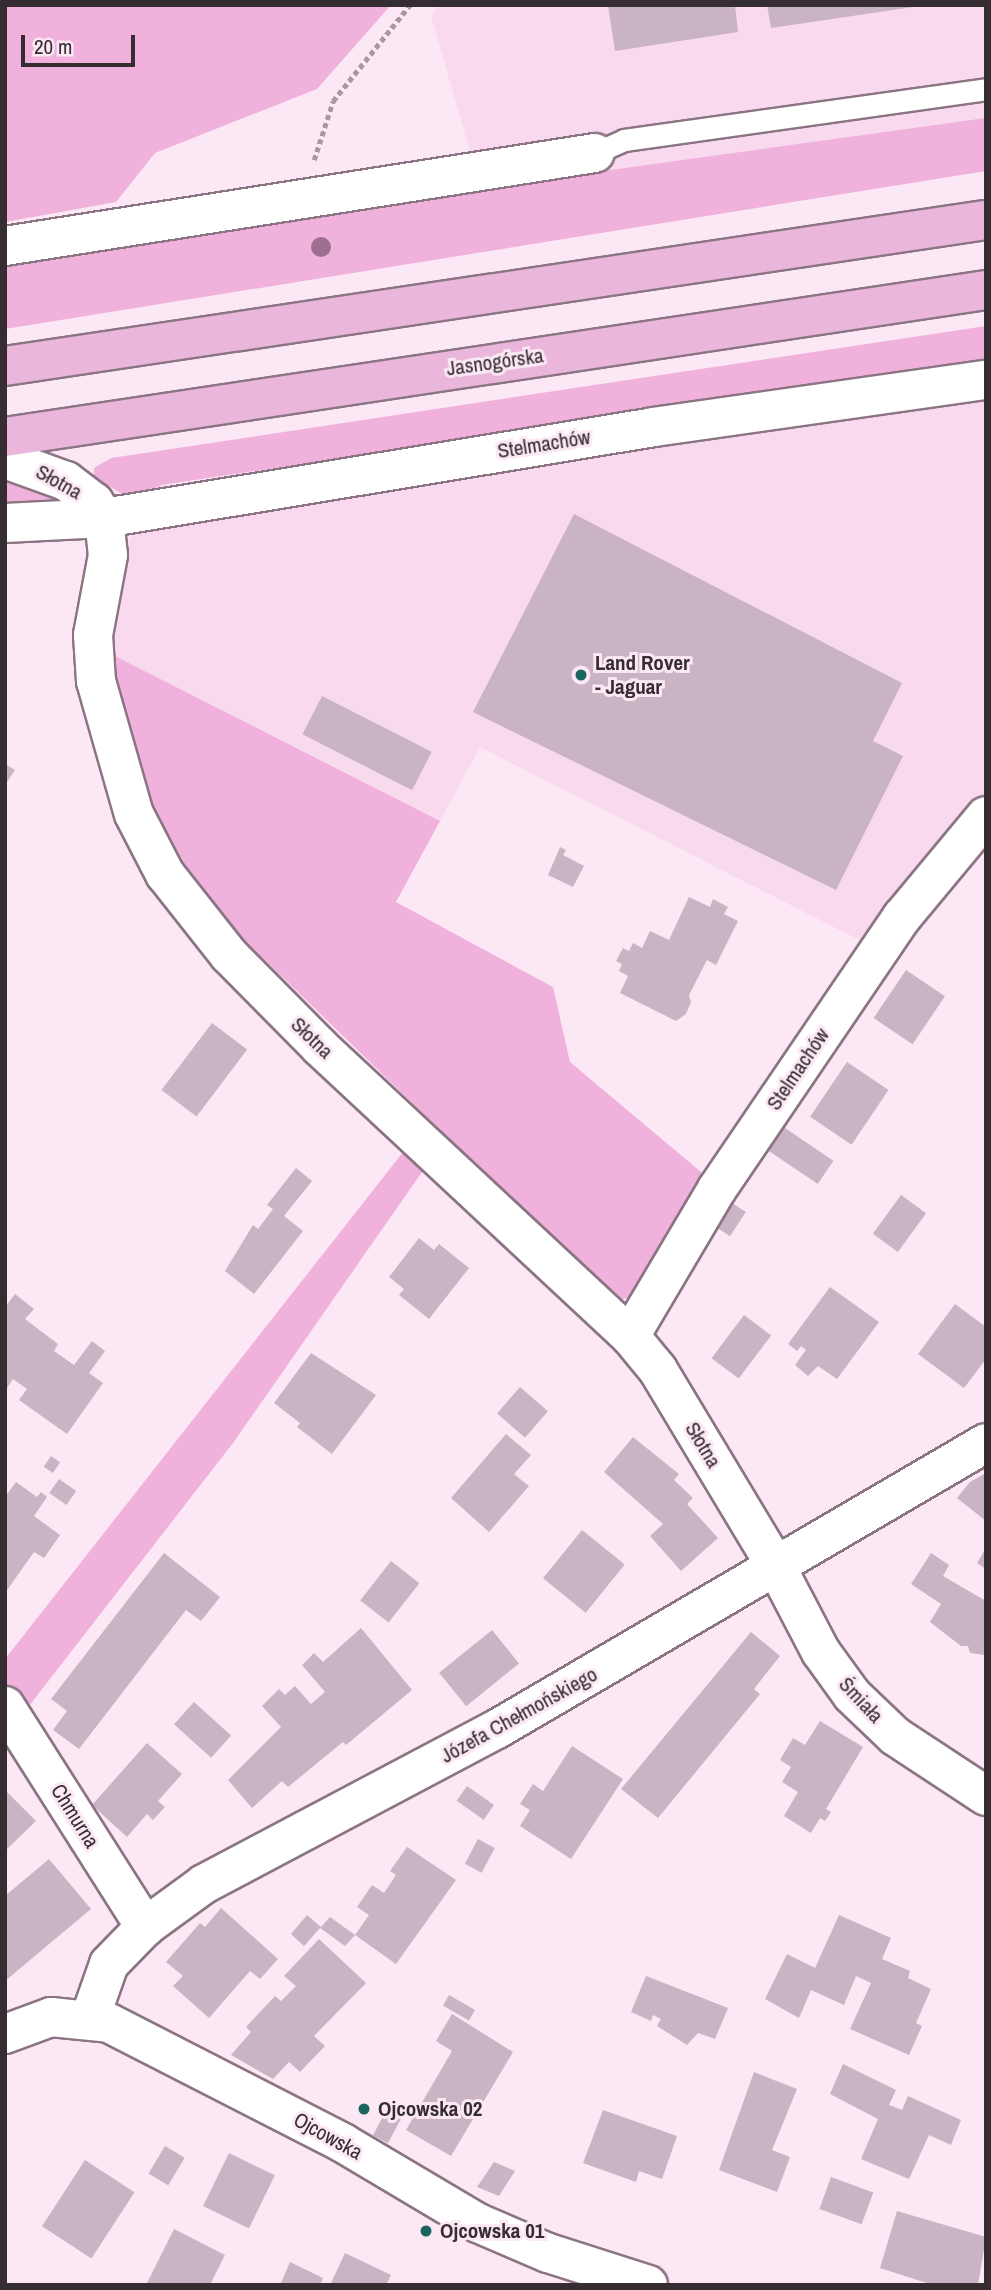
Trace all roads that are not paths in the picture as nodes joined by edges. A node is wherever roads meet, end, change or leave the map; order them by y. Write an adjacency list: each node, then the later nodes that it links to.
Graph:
1 (986, 89): 2 (lane)
2 (595, 153): 4 (street)
3 (986, 220): 6 (main road)
4 (5, 246)
5 (986, 290): 8 (main road, Jasnogórska)
6 (5, 366)
7 (986, 380): 10 (street, Stelmachów)
8 (5, 437)
9 (5, 458): 10 (street, Słotna)
10 (104, 518): 11 (street, Stelmachów); 13 (street, Słotna)
11 (5, 523)
12 (986, 816): 13 (street, Stelmachów)
13 (630, 1336): 15 (street, Słotna)
14 (986, 1443): 15 (street, Józefa Chełmońskiego)
15 (777, 1568): 17 (street, Śmiała); 18 (street, Józefa Chełmońskiego)
16 (5, 1706): 18 (street, Chmurna)
17 (986, 1796)
18 (145, 1927): 19 (street, Józefa Chełmońskiego)
19 (90, 2018): 20 (street, Ojcowska); 21 (street, Ojcowska)
20 (5, 2034)
21 (648, 2285)

